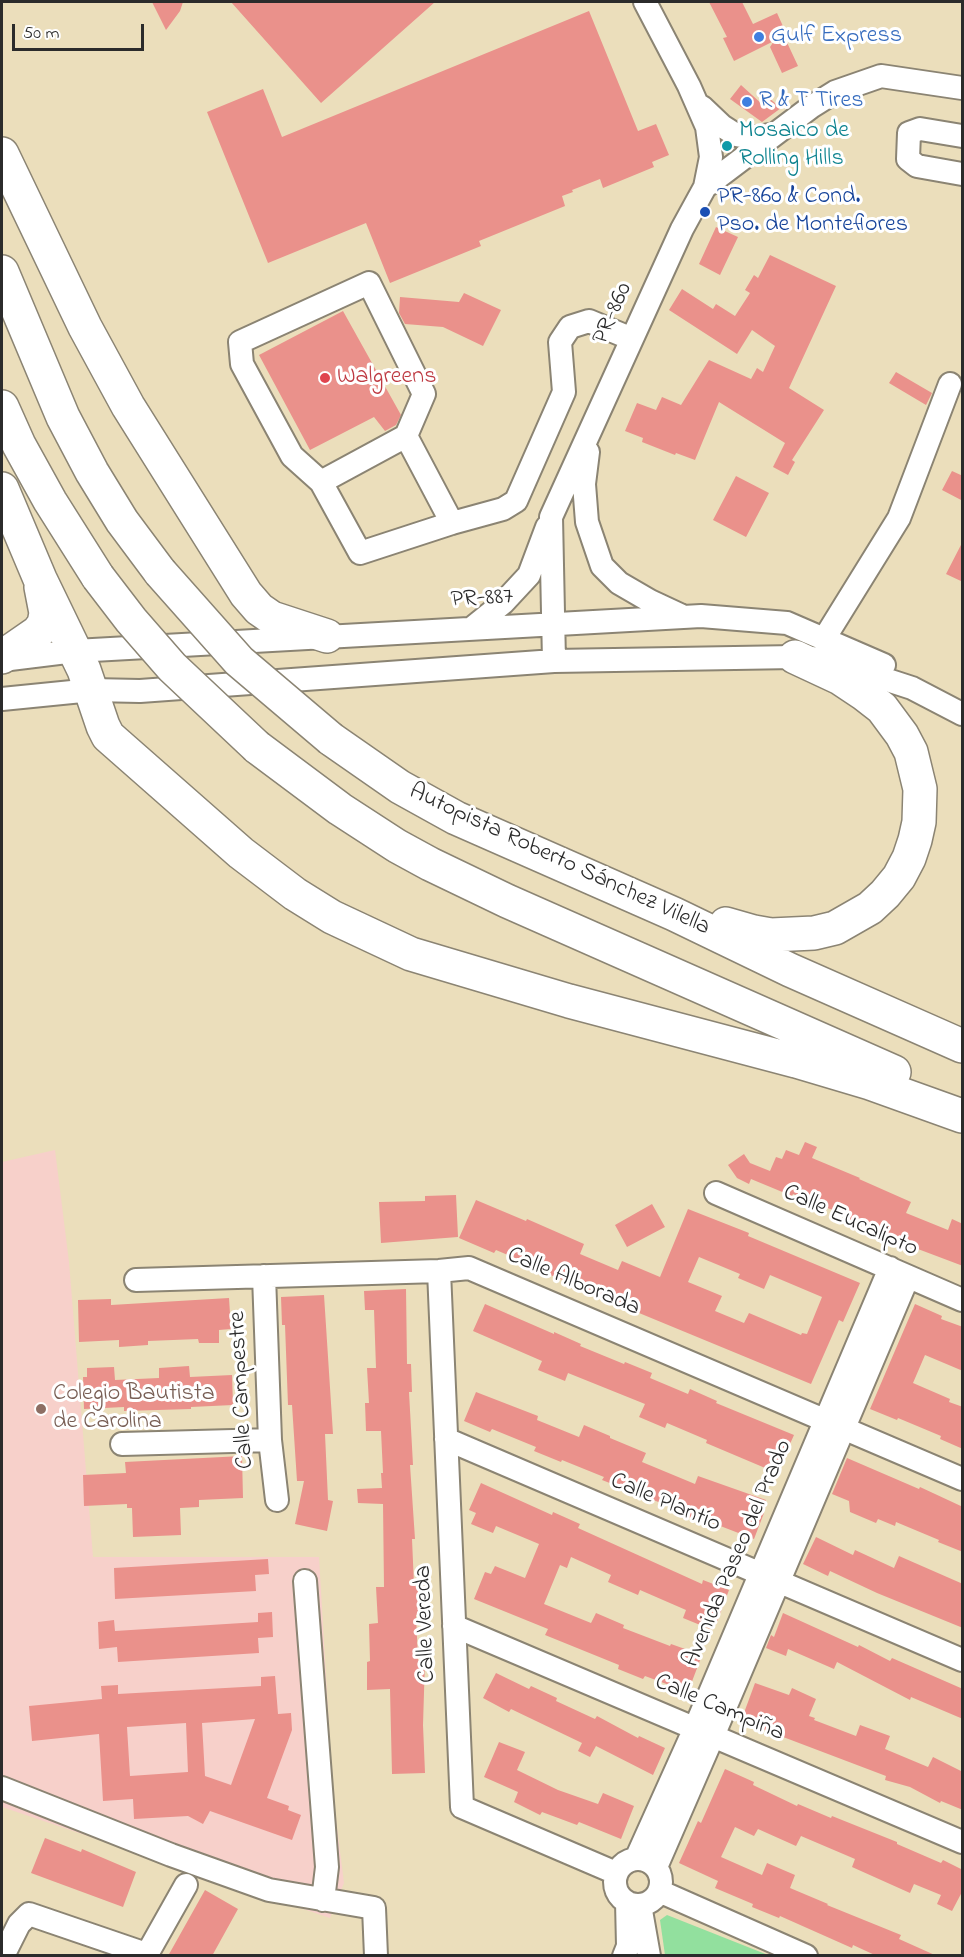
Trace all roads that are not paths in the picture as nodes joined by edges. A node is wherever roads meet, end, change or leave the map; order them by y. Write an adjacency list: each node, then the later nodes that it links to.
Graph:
1 (645, 2): 3 (street, PR-860 / PR-860)
2 (963, 88): 4 (street)
3 (696, 102): 4 (street); 8 (street, PR-860 / PR-860)
4 (776, 133): 8 (street)
5 (963, 136): 7 (street)
6 (2, 154): 23 (highway)
7 (963, 174)
8 (705, 187): 10 (street, PR-860 / PR-860)
9 (2, 272): 32 (highway, Autopista Roberto Sánchez Vilella, bridge)
10 (632, 339): 13 (street, PR-860 / PR-860); 18 (street)
11 (950, 384): 24 (street)
12 (2, 407): 34 (highway, bridge)
13 (591, 430): 17 (street, PR-860 / PR-860); 20 (street)
14 (406, 436): 15 (street); 15 (street); 18 (street)
15 (321, 482): 18 (street)
16 (2, 489): 19 (highway)
17 (551, 517): 21 (street, PR-860 / PR-860); 22 (street)
18 (452, 523)
19 (40, 579): 25 (highway); 27 (highway)
20 (684, 617): 21 (street, PR-887); 24 (street, PR-887)
21 (554, 624): 22 (street, PR-887); 28 (street, PR-860 / PR-860)
22 (472, 628): 23 (street, PR-887)
23 (327, 636): 25 (street, PR-887)
24 (825, 639): 31 (street, PR-887)
25 (75, 651): 27 (street, PR-887); 29 (highway)
26 (795, 657): 28 (street, PR-887); 31 (street, PR-887); 32 (highway)
27 (2, 658)
28 (555, 661): 29 (street, PR-887)
29 (92, 690): 30 (street, PR-887); 35 (highway)
30 (2, 699)
31 (954, 709)
32 (674, 914): 33 (highway, Autopista Roberto Sánchez Vilella)
33 (963, 1046)
34 (963, 1102)
35 (963, 1116)
36 (716, 1193): 38 (street, Calle Eucalipto)
37 (439, 1271): 39 (street, Calle Alborada); 42 (street, Calle Alborada); 44 (street, Calle Vereda)
38 (899, 1273): 41 (street, Calle Eucalipto); 42 (street, Avenida Paseo del Prado)
39 (264, 1276): 40 (street, Calle Alborada); 43 (street, Calle Campestre)
40 (136, 1280)
41 (963, 1300)
42 (835, 1424): 46 (street, Calle Alborada); 48 (street, Avenida Paseo del Prado)
43 (270, 1440): 45 (street); 47 (street, Calle Campestre)
44 (446, 1440): 48 (street, Calle Plantío); 50 (street, Calle Vereda)
45 (122, 1444)
46 (963, 1479)
47 (277, 1500)
48 (769, 1578): 51 (street, Calle Plantío); 52 (street, Avenida Paseo del Prado)
49 (305, 1581): 59 (street)
50 (454, 1626): 52 (street, Calle Campiña); 56 (street, Calle Vereda)
51 (963, 1660)
52 (704, 1732): 54 (street, Calle Campiña); 55 (street, Avenida Paseo del Prado)
53 (2, 1788): 59 (street)
54 (963, 1842)
55 (646, 1863): 56 (street); 58 (street)
56 (616, 1873): 60 (street)
57 (186, 1885): 61 (street)
58 (659, 1891): 60 (street); 66 (street)
59 (323, 1900): 63 (street)
60 (634, 1903): 64 (street); 65 (street)
61 (146, 1955): 62 (street)
62 (3, 1956)
63 (376, 1956)
64 (624, 1956)
65 (649, 1956)
66 (806, 1956)

